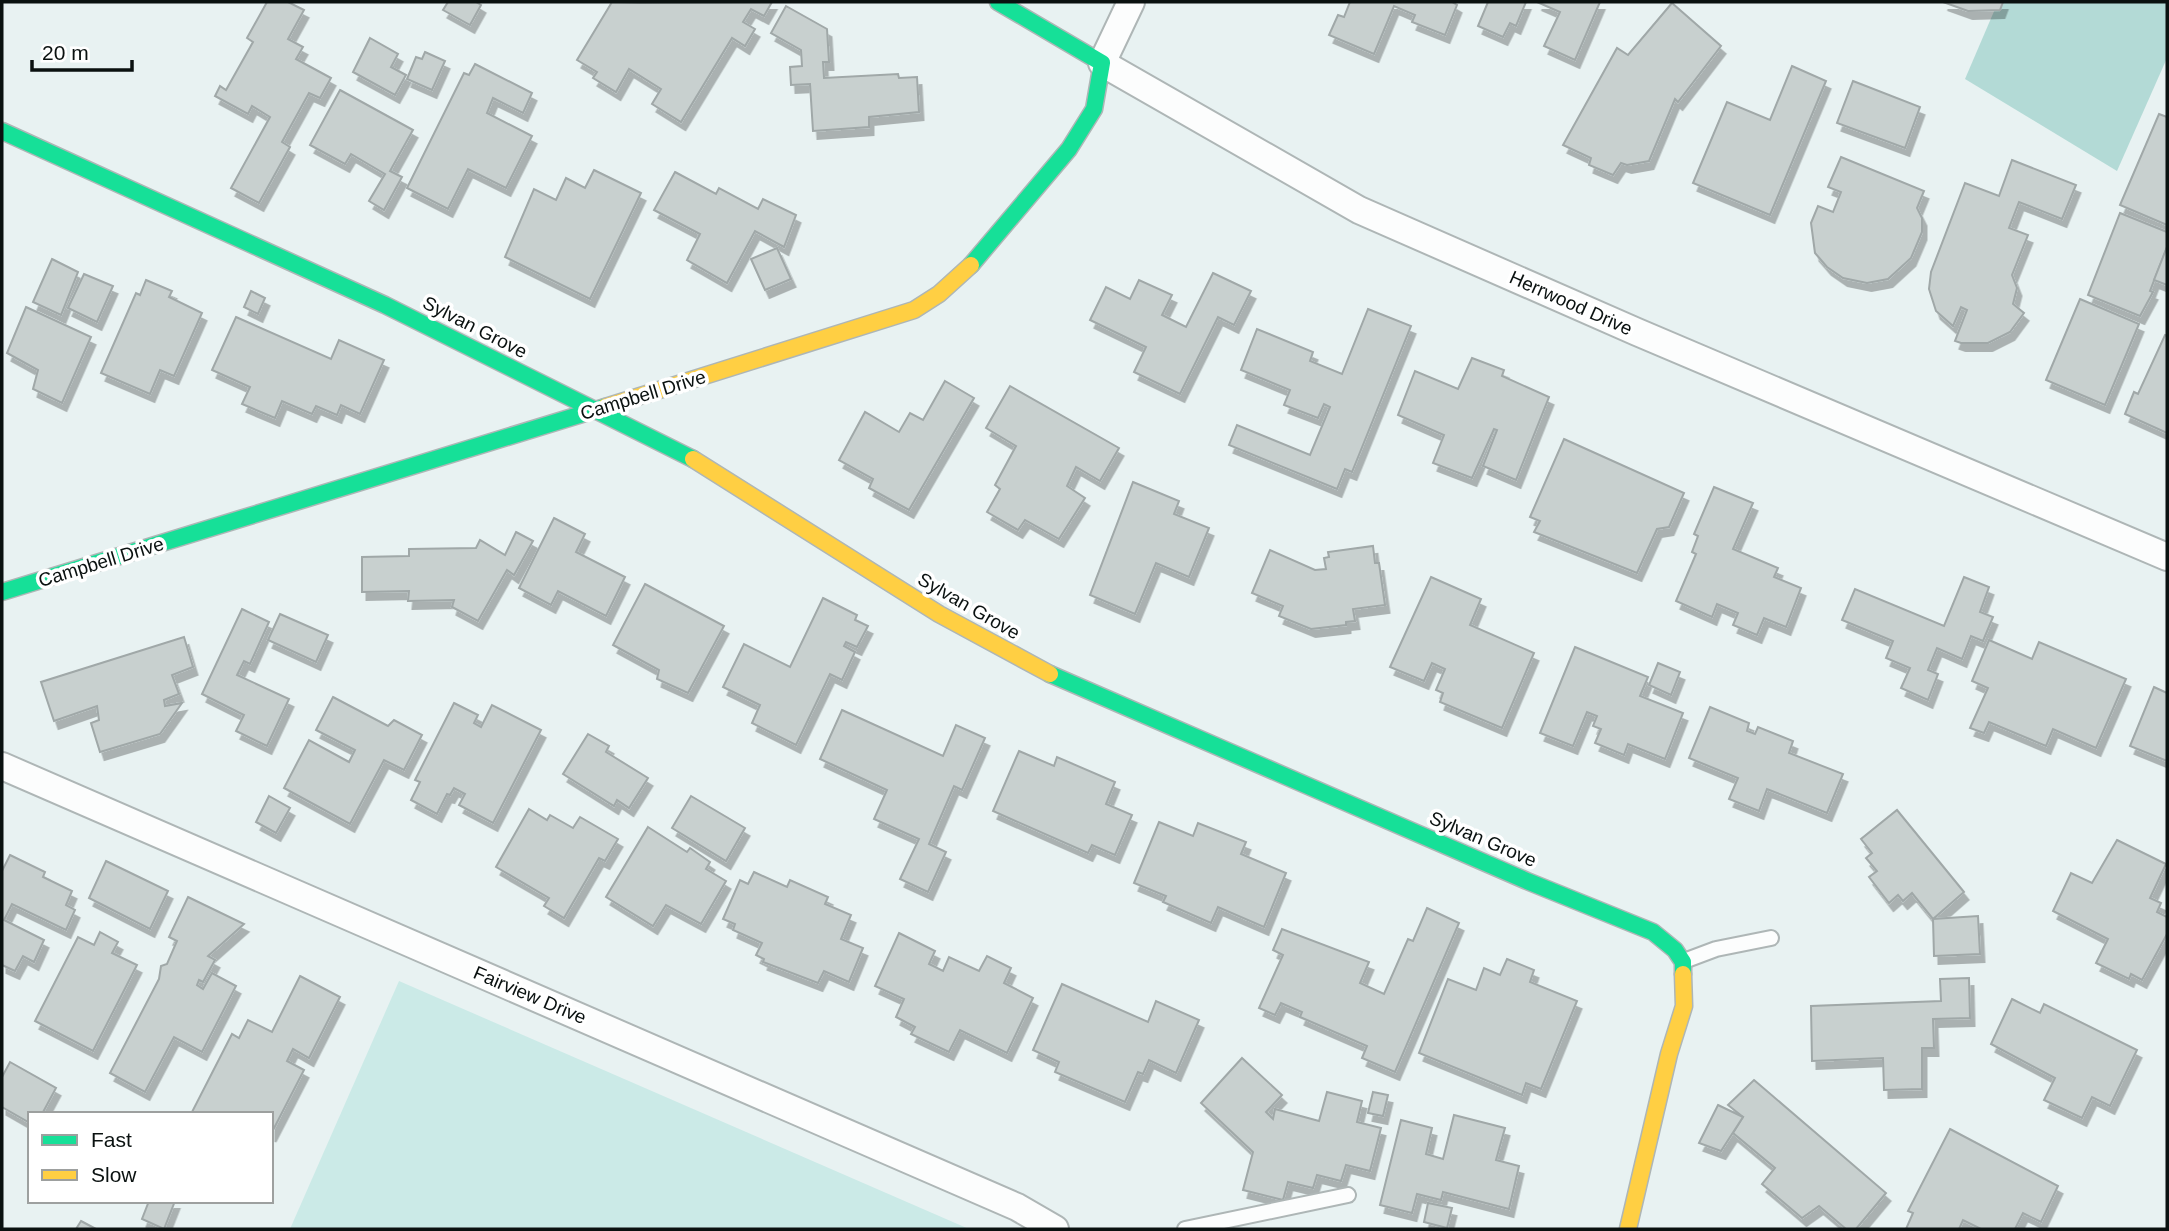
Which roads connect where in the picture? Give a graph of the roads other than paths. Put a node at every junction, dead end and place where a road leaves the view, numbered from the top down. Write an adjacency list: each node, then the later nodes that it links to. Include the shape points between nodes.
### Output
1 (998, 2): 3 (street, Herrwood Drive)
2 (1132, 2): 3 (street, Campbell Drive)
3 (1102, 62): 5 (street, Campbell Drive, via 1094,109 1069,149 970,266 939,294 883,323); 6 (street, Herrwood Drive, via 1359,210)
4 (2, 131): 5 (street, Sylvan Grove, via 384,304)
5 (599, 409): 7 (street, Campbell Drive); 10 (street, Sylvan Grove, via 674,447 995,647 1653,932)
6 (2167, 557)
7 (2, 592)
8 (2, 766): 12 (street, Fairview Drive, via 1004,1201)
9 (1770, 938): 10 (lane)
10 (1682, 962): 14 (street, via 1684,1006)
11 (1348, 1195): 13 (lane)
12 (1055, 1229)
13 (1185, 1229)
14 (1628, 1229)

